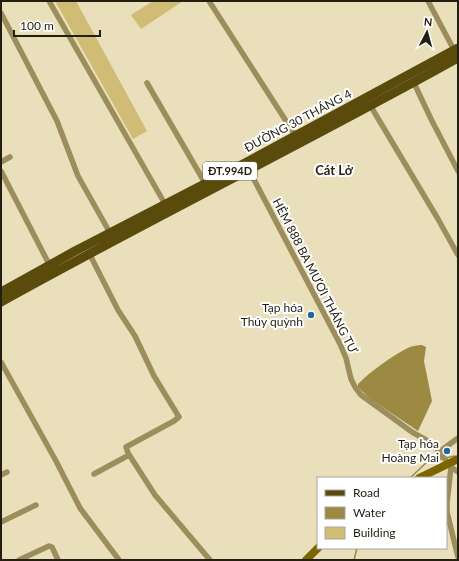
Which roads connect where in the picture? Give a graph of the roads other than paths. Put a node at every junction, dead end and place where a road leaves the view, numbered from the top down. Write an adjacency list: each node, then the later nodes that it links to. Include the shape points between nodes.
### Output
1 (49, 1): 16 (street)
2 (209, 1): 9 (street)
3 (428, 1): 5 (street)
4 (2, 16): 17 (street, via 57,122 78,176)
5 (457, 52): 7 (main road, ĐƯỜNG 30 THÁNG 4 / ĐT.994D); 9 (main road, ĐƯỜNG 30 THÁNG 4 / ĐT.994D)
6 (147, 83): 15 (street)
7 (414, 83): 8 (main road, ĐƯỜNG 30 THÁNG 4 / ĐT.994D); 13 (street)
8 (370, 105): 9 (main road, ĐƯỜNG 30 THÁNG 4 / ĐT.994D); 19 (street)
9 (298, 139): 12 (main road, ĐƯỜNG 30 THÁNG 4 / ĐT.994D)
10 (10, 157): 11 (street)
11 (1, 162)
12 (247, 166): 15 (main road, ĐƯỜNG 30 THÁNG 4 / ĐT.994D); 17 (main road, ĐƯỜNG 30 THÁNG 4 / ĐT.994D); 25 (street, HẺM 888 BA MƯƠI THÁNG TƯ, via 340,344 355,387 361,395 433,444)
13 (458, 170)
14 (1, 171): 20 (street)
15 (205, 183): 16 (main road, ĐƯỜNG 30 THÁNG 4 / ĐT.994D)
16 (165, 204): 17 (main road, ĐƯỜNG 30 THÁNG 4 / ĐT.994D)
17 (112, 236): 18 (main road, ĐƯỜNG 30 THÁNG 4 / ĐT.994D); 20 (main road, ĐƯỜNG 30 THÁNG 4 / ĐT.994D, via 75,251)
18 (89, 254): 22 (main road, ĐƯỜNG 30 THÁNG 4 / ĐT.994D); 26 (street, via 115,305 135,336 154,376 179,417 126,447)
19 (458, 255)
20 (50, 266): 21 (main road, ĐƯỜNG 30 THÁNG 4 / ĐT.994D)
21 (1, 292)
22 (1, 302)
23 (1, 362): 40 (street, via 80,508)
24 (458, 438): 25 (street)
25 (439, 452): 28 (street, HẺM 888 BA MƯƠI THÁNG TƯ)
26 (129, 455): 31 (street); 41 (street, via 155,495)
27 (458, 459): 28 (street)
28 (450, 466): 30 (street, HẺM 888 BA MƯƠI THÁNG TƯ); 33 (street); 37 (street, via 447,503)
29 (7, 472): 32 (street)
30 (458, 472)
31 (94, 474)
32 (1, 475)
33 (422, 477)
34 (36, 505): 35 (street)
35 (1, 522)
36 (317, 549): 42 (street)
37 (458, 557)
38 (19, 560): 39 (street, via 47,547 52,547)
39 (58, 560)
40 (119, 560)
41 (210, 560)
42 (306, 560)

